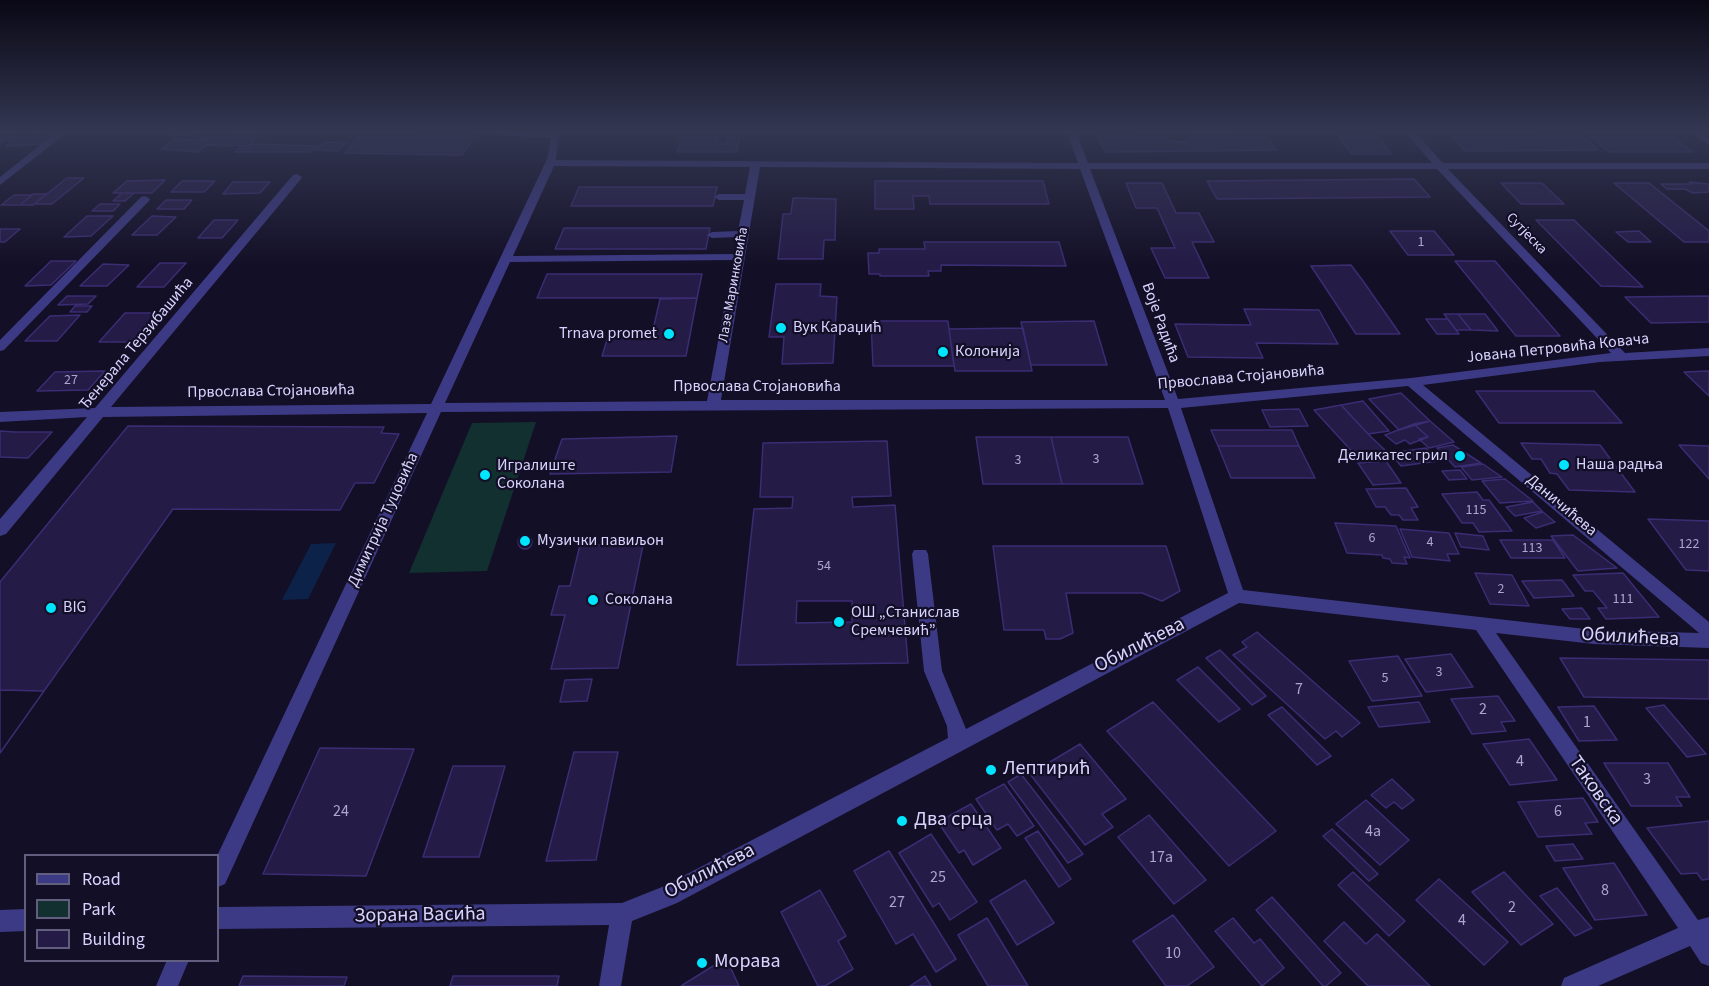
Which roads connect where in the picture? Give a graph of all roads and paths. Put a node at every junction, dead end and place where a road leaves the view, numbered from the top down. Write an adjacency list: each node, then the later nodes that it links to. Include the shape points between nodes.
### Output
1 (297, 177): 20 (street, Ђенерала Терзибашића)
2 (544, 177): 12 (street, Димитрија Туцовића)
3 (753, 177): 7 (street, Лазе Маринковића)
4 (1089, 177): 17 (street, Воје Радића)
5 (1450, 177): 15 (street, Сутјеска)
6 (718, 197): 7 (street)
7 (750, 197): 10 (street, Лазе Маринковића)
8 (145, 199): 13 (street)
9 (712, 234): 10 (street)
10 (743, 234): 11 (street, Лазе Маринковића)
11 (739, 257): 12 (street); 18 (street, Лазе Маринковића)
12 (506, 259): 19 (street, Димитрија Туцовића)
13 (0, 347)
14 (1709, 352): 15 (street, Јована Петровића Ковача)
15 (1622, 357): 16 (street, Јована Петровића Ковача)
16 (1411, 382): 17 (street, Првослава Стојановића); 26 (street, Даничићева)
17 (1173, 404): 18 (street, Првослава Стојановића); 24 (street, Воје Радића)
18 (713, 405): 19 (street, Првослава Стојановића)
19 (436, 408): 20 (street, Првослава Стојановића); 29 (street, Димитрија Туцовића)
20 (102, 412): 21 (street, Првослава Стојановића); 22 (street, Ђенерала Терзибашића)
21 (0, 417)
22 (0, 530)
23 (921, 554): 28 (street, via 933,671 956,726)
24 (1237, 596): 25 (street, Обилићева); 28 (street, Обилићева)
25 (1482, 626): 27 (street, Обилићева, via 1594,637); 34 (street, Таковска)
26 (1709, 632)
27 (1709, 641)
28 (958, 743): 30 (street, Обилићева, via 669,895)
29 (219, 875)
30 (622, 914): 31 (street, Зорана Васића); 38 (street)
31 (219, 918)
32 (0, 921): 33 (street)
33 (24, 921)
34 (1701, 930): 35 (street, Таковска); 39 (street)
35 (1709, 955)
36 (177, 962): 37 (street)
37 (167, 986)
38 (610, 986)
39 (1572, 986)

